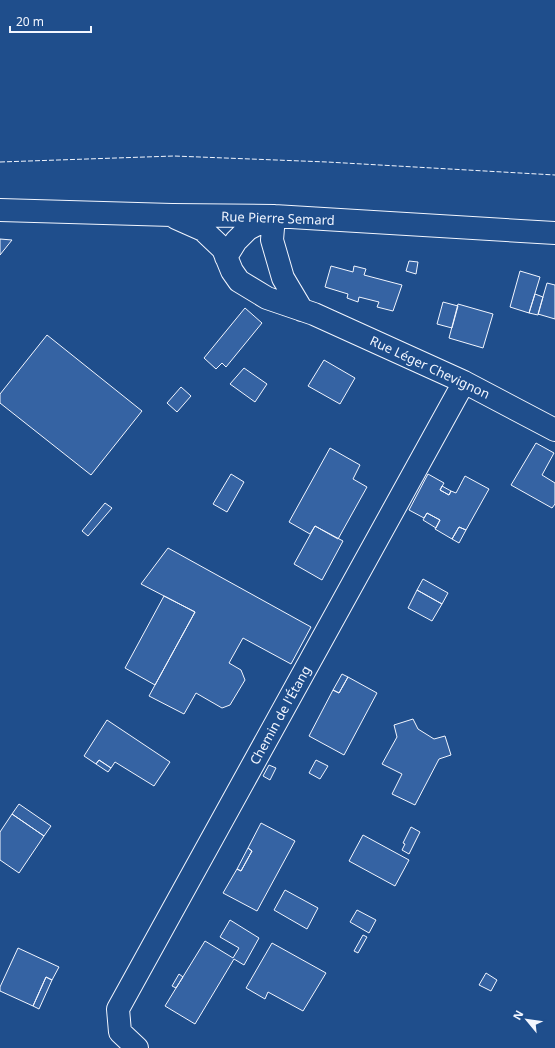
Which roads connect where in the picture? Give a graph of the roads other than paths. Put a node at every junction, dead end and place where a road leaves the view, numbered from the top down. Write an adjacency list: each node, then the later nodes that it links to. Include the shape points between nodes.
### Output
1 (0, 210): 2 (street, Rue Pierre Semard)
2 (172, 215): 3 (street, Rue Pierre Semard); 5 (street, Rue Léger Chevignon, via 203,230 223,249)
3 (274, 216): 4 (street, Rue Pierre Semard); 5 (street, via 248,229 236,241); 6 (street, via 272,240 283,278)
4 (555, 233)
5 (226, 257): 6 (street, Rue Léger Chevignon, via 239,281 267,298)
6 (302, 310): 7 (street, Rue Léger Chevignon)
7 (464, 382): 8 (street, Rue Léger Chevignon); 9 (street, Chemin de l'Étang, via 118,1009 120,1032)
8 (555, 430)
9 (137, 1048)

